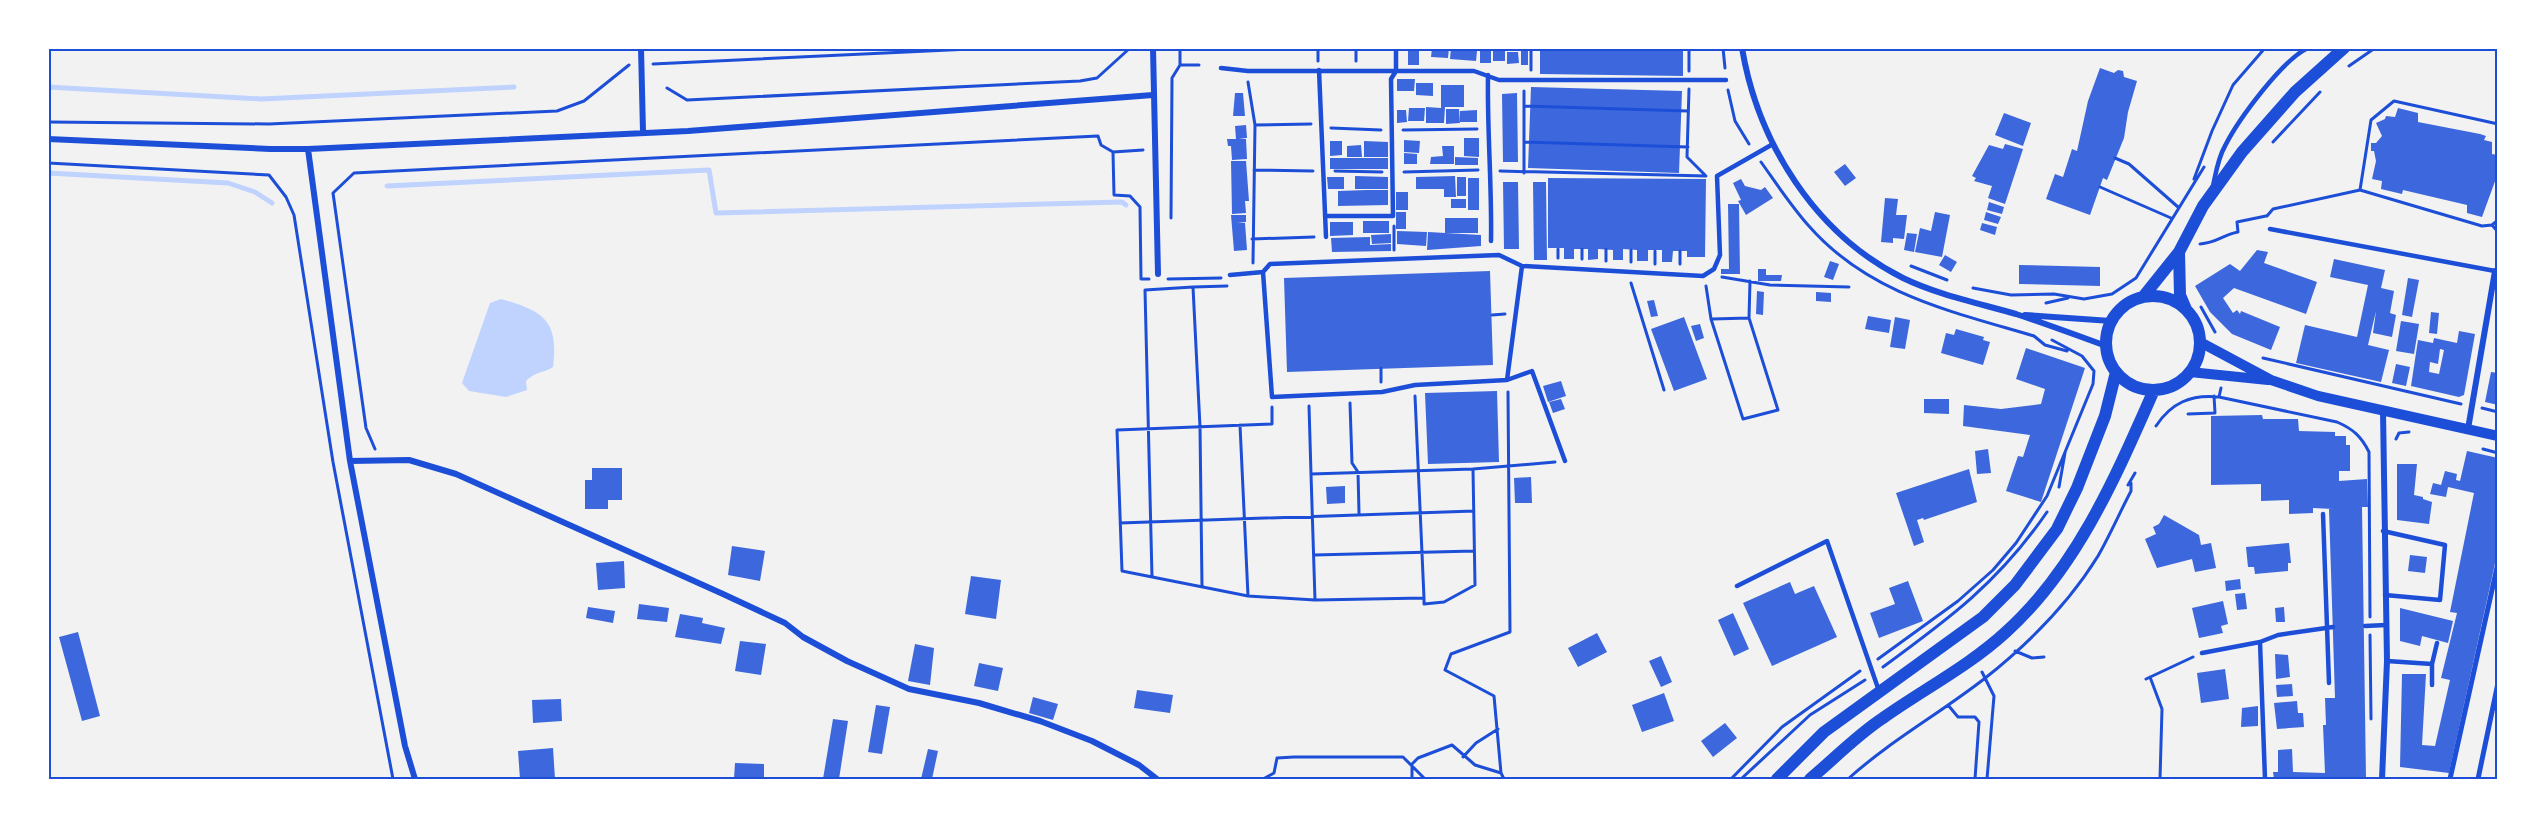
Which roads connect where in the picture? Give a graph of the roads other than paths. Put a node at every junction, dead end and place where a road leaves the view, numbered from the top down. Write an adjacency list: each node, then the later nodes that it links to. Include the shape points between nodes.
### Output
1 (641, 48): 13 (street)
2 (1153, 48): 12 (street)
3 (1396, 48): 9 (lane)
4 (1742, 48): 15 (street, via 1758,113)
5 (2308, 48): 17 (lane, via 2270,82 2232,132 2219,158)
6 (2344, 48): 17 (main road, via 2265,124)
7 (1221, 68): 8 (lane)
8 (1319, 70): 9 (lane); 18 (lane)
9 (1396, 71): 10 (lane, via 1474,71); 18 (lane, via 1391,79 1394,216)
10 (1488, 75): 11 (lane, via 1499,80); 21 (lane)
11 (1726, 80)
12 (1153, 95): 13 (street); 26 (street)
13 (643, 132): 16 (street)
14 (48, 139): 16 (street)
15 (1773, 144): 23 (lane, via 1717,176 1720,255 1714,269 1703,276); 30 (street, via 1811,203 1863,252 1903,277)
16 (308, 148): 42 (street)
17 (2211, 194): 22 (main road)
18 (1325, 216): 20 (lane)
19 (2270, 229): 24 (lane)
20 (1326, 237)
21 (1491, 241)
22 (2179, 252): 28 (main road); 29 (main road, via 2180,295)
23 (1522, 266): 25 (lane, via 1499,255 1270,264); 36 (lane)
24 (2497, 270): 40 (street)
25 (1263, 272): 27 (lane); 36 (lane, via 1272,397)
26 (1158, 274)
27 (1232, 274)
28 (2143, 297): 29 (main road, via 2173,300); 31 (main road, via 2124,306)
29 (2186, 309): 32 (main road, via 2197,325)
30 (2016, 314): 31 (street); 33 (street)
31 (2111, 321): 33 (main road)
32 (2200, 342): 35 (main road); 37 (street)
33 (2106, 346): 34 (main road)
34 (2116, 372): 38 (main road, via 2133,386); 60 (main road, via 2113,392 2077,488 2057,529 2034,561 1983,617)
35 (2190, 372): 37 (street); 38 (main road, via 2168,388)
36 (1507, 380): 43 (lane, via 1532,371)
37 (2271, 380): 39 (street)
38 (2154, 390): 64 (main road, via 2092,524 2036,602 1982,651 1880,719)
39 (2383, 411): 40 (street); 45 (street)
40 (2468, 429): 41 (street)
41 (2498, 436)
42 (350, 461): 61 (street, via 405,746); 62 (street, via 409,460 456,474 785,623 847,661 909,689 979,703 1040,721 1092,741 1139,765)
43 (1565, 461)
44 (2323, 514): 51 (lane)
45 (2383, 531): 48 (street); 48 (lane, via 2445,545 2440,600)
46 (2498, 563): 67 (street)
47 (1737, 586): 60 (lane, via 1827,541)
48 (2385, 595): 49 (street)
49 (2386, 625): 50 (lane); 55 (street)
50 (2368, 626)
51 (2331, 627): 52 (lane, via 2278,635); 57 (lane)
52 (2260, 642): 54 (lane); 65 (lane)
53 (2436, 643): 56 (lane)
54 (2202, 653)
55 (2387, 661): 56 (lane); 66 (street)
56 (2432, 663): 59 (lane)
57 (2329, 683)
58 (2498, 683): 68 (street)
59 (2432, 685)
60 (1879, 691): 63 (main road, via 1824,732)
61 (415, 779)
62 (1157, 779)
63 (1777, 779)
64 (1810, 779)
65 (2265, 779)
66 (2382, 779)
67 (2451, 779)
68 (2478, 779)

